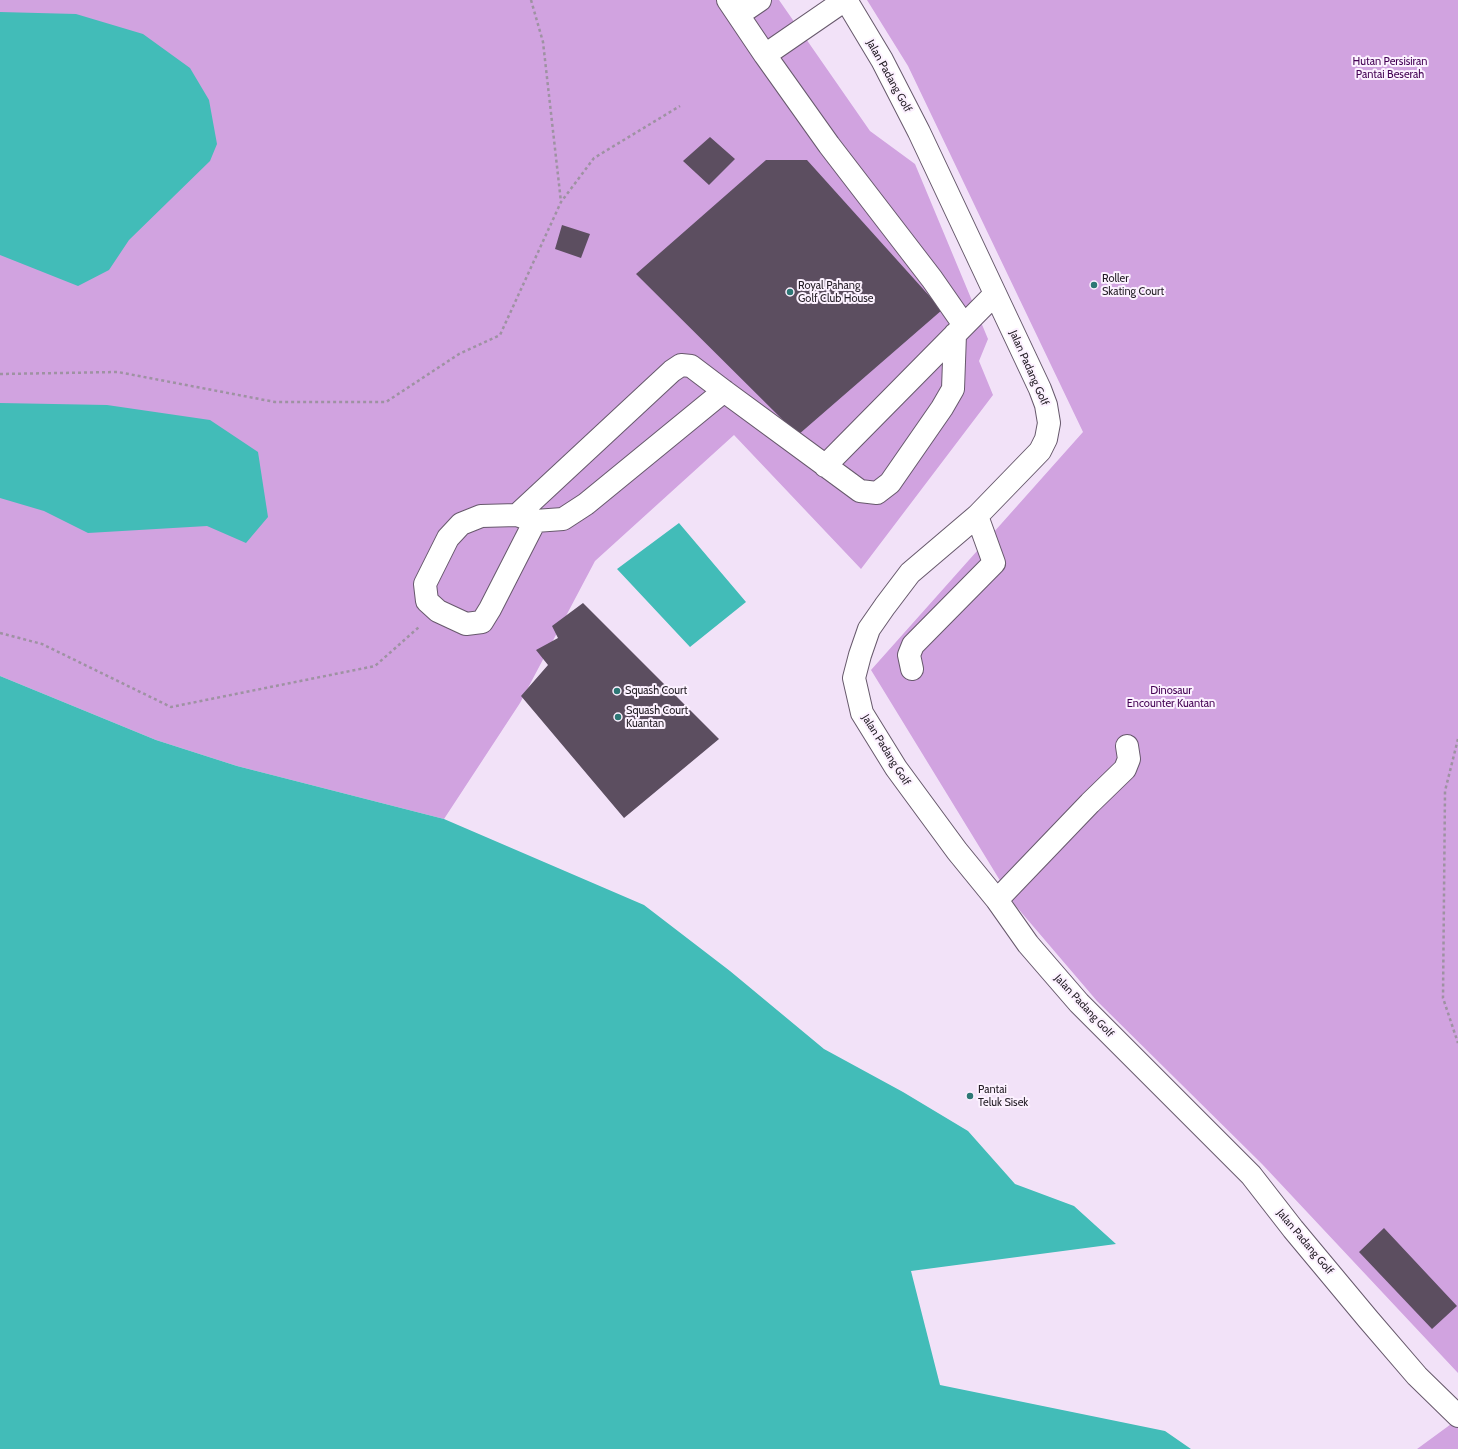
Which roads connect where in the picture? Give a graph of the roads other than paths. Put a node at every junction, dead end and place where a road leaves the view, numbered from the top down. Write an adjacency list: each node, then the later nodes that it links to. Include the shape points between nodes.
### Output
1 (760, 0): 3 (street)
2 (846, 0): 4 (street); 5 (street, Jalan Padang Golf, via 882,60 919,132)
3 (733, 7): 4 (street)
4 (765, 55): 6 (street, via 829,145 932,280)
5 (995, 294): 6 (street); 9 (street, Jalan Padang Golf, via 1040,389 1049,423 1046,439 1040,451)
6 (960, 330): 8 (street); 8 (street, via 953,389 890,483 877,493 860,491)
7 (724, 391): 8 (street); 10 (street, via 586,504 563,519); 10 (street, via 691,366 681,365 672,371)
8 (825, 466)
9 (977, 516): 11 (street, via 994,563 913,644 908,655); 13 (street, Jalan Padang Golf, via 910,573 869,629 854,678 862,713 896,768 956,851)
10 (526, 518): 10 (street, via 481,516 461,524 448,538 425,584 427,601 438,611 466,624 482,622 490,609)
11 (912, 669)
12 (1127, 746): 13 (street, via 1129,759 1125,769)
13 (997, 900): 14 (street, Jalan Padang Golf, via 1028,944 1079,1003 1251,1175 1368,1319 1417,1376)
14 (1458, 1416)

